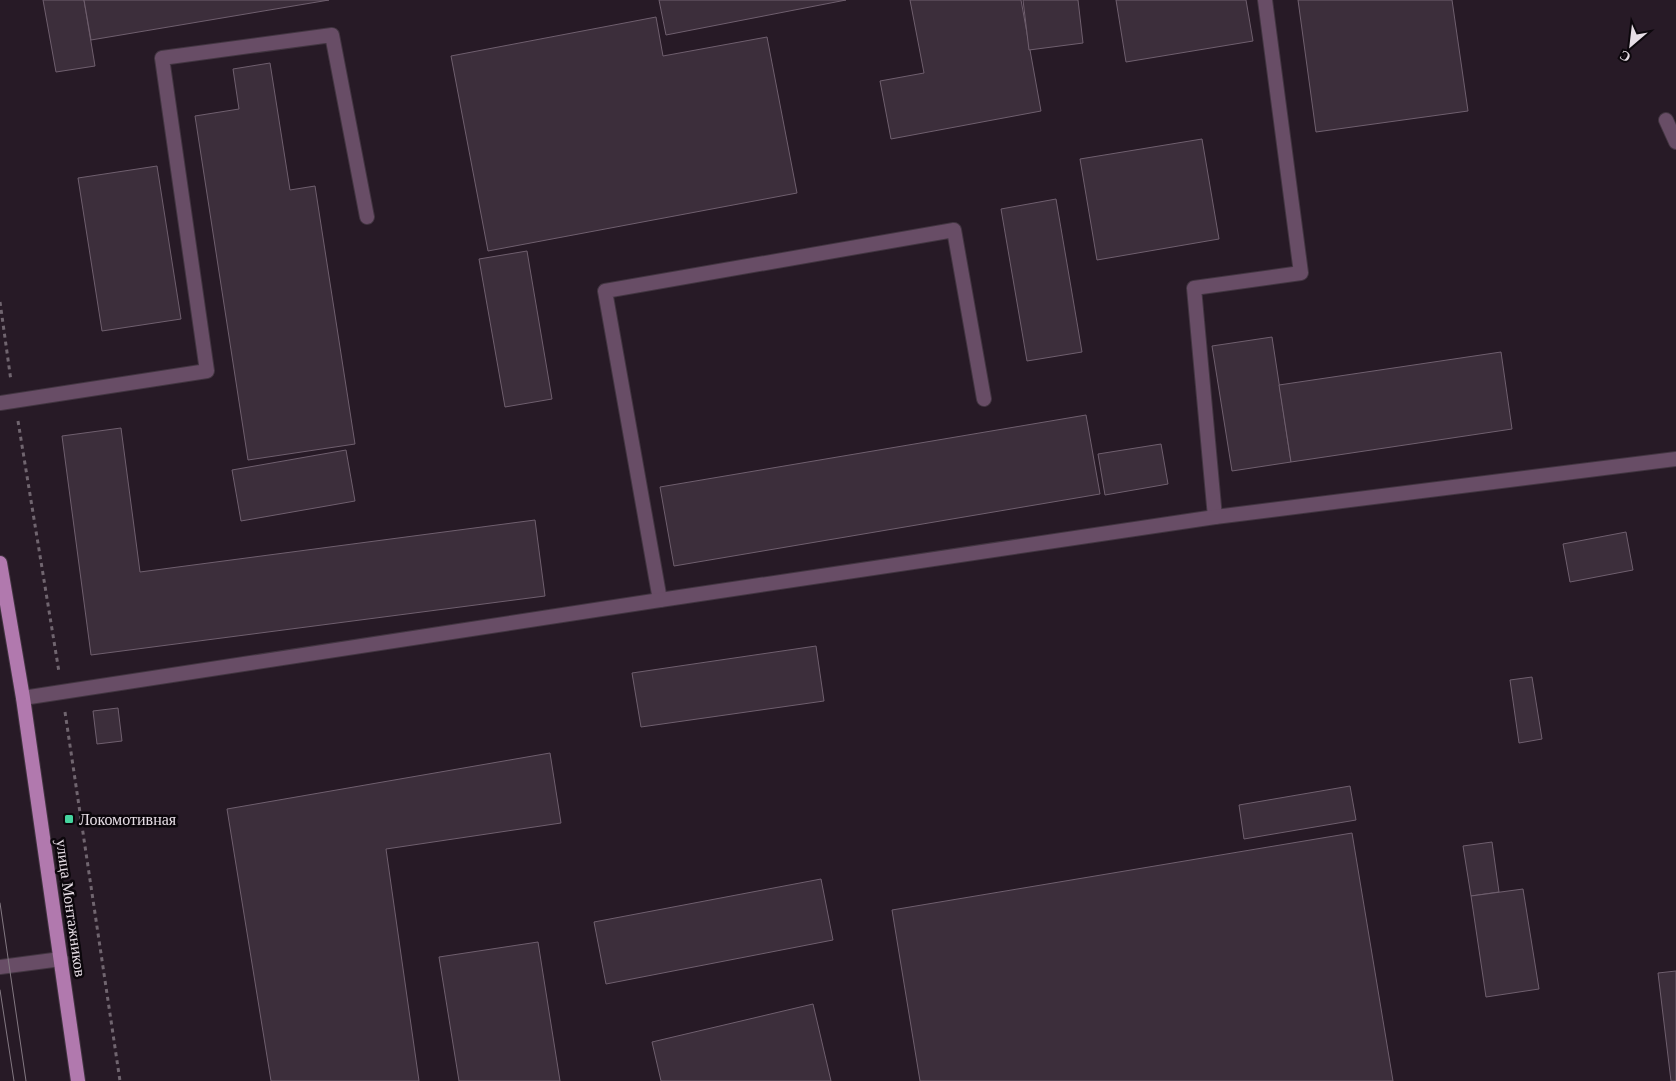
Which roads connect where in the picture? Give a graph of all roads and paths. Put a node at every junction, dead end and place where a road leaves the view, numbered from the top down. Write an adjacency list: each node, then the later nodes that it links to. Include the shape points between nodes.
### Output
1 (1265, 0): 8 (lane, via 1301,273 1194,288)
2 (1666, 120): 3 (lane)
3 (1676, 142)
4 (367, 217): 6 (lane, via 332,35 162,58 207,371)
5 (984, 399): 10 (lane, via 954,230 605,291)
6 (0, 403)
7 (1676, 459): 8 (lane)
8 (1215, 516): 10 (lane)
9 (0, 563): 11 (main road, улица Монтажников)
10 (660, 600): 11 (lane)
11 (24, 698): 12 (main road, улица Монтажников)
12 (61, 959): 13 (lane); 14 (main road, улица Монтажников)
13 (0, 967)
14 (78, 1081)

